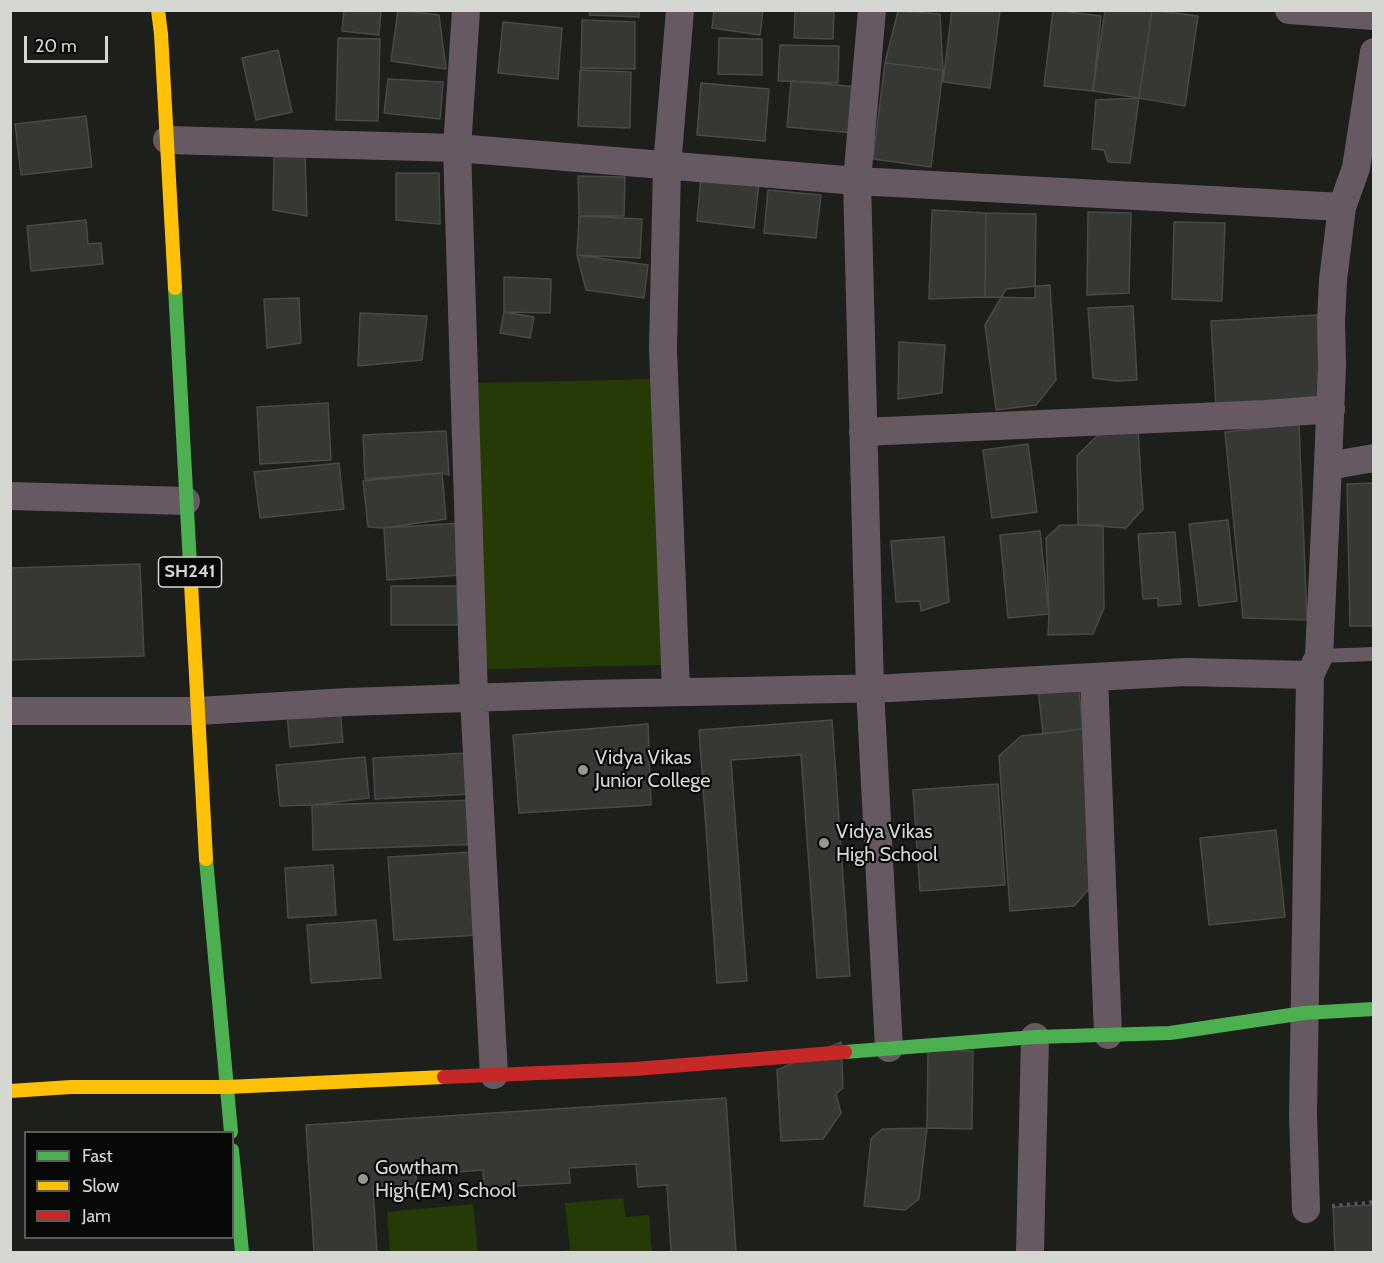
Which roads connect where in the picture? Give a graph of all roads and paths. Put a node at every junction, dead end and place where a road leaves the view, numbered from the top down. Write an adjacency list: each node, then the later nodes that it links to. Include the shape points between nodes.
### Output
1 (158, 10): 8 (street, SH241)
2 (466, 10): 9 (street)
3 (680, 10): 10 (street)
4 (872, 10): 12 (street)
5 (1289, 10): 6 (street)
6 (1374, 16)
7 (1374, 51): 11 (street)
8 (167, 140): 9 (street); 19 (street, SH241)
9 (457, 148): 10 (street); 25 (street)
10 (667, 166): 12 (street); 24 (street, via 663,349)
11 (1365, 167): 13 (street)
12 (857, 182): 13 (street); 15 (street)
13 (1342, 207): 14 (street, via 1333,280)
14 (1331, 409): 15 (street); 17 (street)
15 (863, 432): 23 (street)
16 (1374, 459): 17 (street)
17 (1328, 466): 21 (street)
18 (10, 496): 19 (street)
19 (186, 501): 27 (street, SH241)
20 (1374, 654): 21 (lane)
21 (1315, 665): 22 (street); 29 (street)
22 (1094, 677): 23 (street); 30 (street)
23 (870, 689): 24 (street); 32 (street)
24 (676, 692): 25 (street)
25 (474, 698): 27 (street); 33 (street)
26 (10, 711): 27 (street)
27 (198, 711): 34 (street, SH241, via 206,859)
28 (1374, 1009): 29 (street)
29 (1304, 1013): 30 (street, via 1170,1033); 39 (street)
30 (1108, 1035): 31 (street)
31 (1035, 1037): 32 (street); 41 (street)
32 (889, 1048): 33 (street, via 634,1069)
33 (494, 1075): 34 (street)
34 (227, 1087): 35 (street); 36 (street, SH241)
35 (10, 1091)
36 (231, 1131)
37 (234, 1170): 40 (street)
38 (1374, 1202): 39 (path)
39 (1306, 1209)
40 (242, 1252)
41 (1030, 1252)

